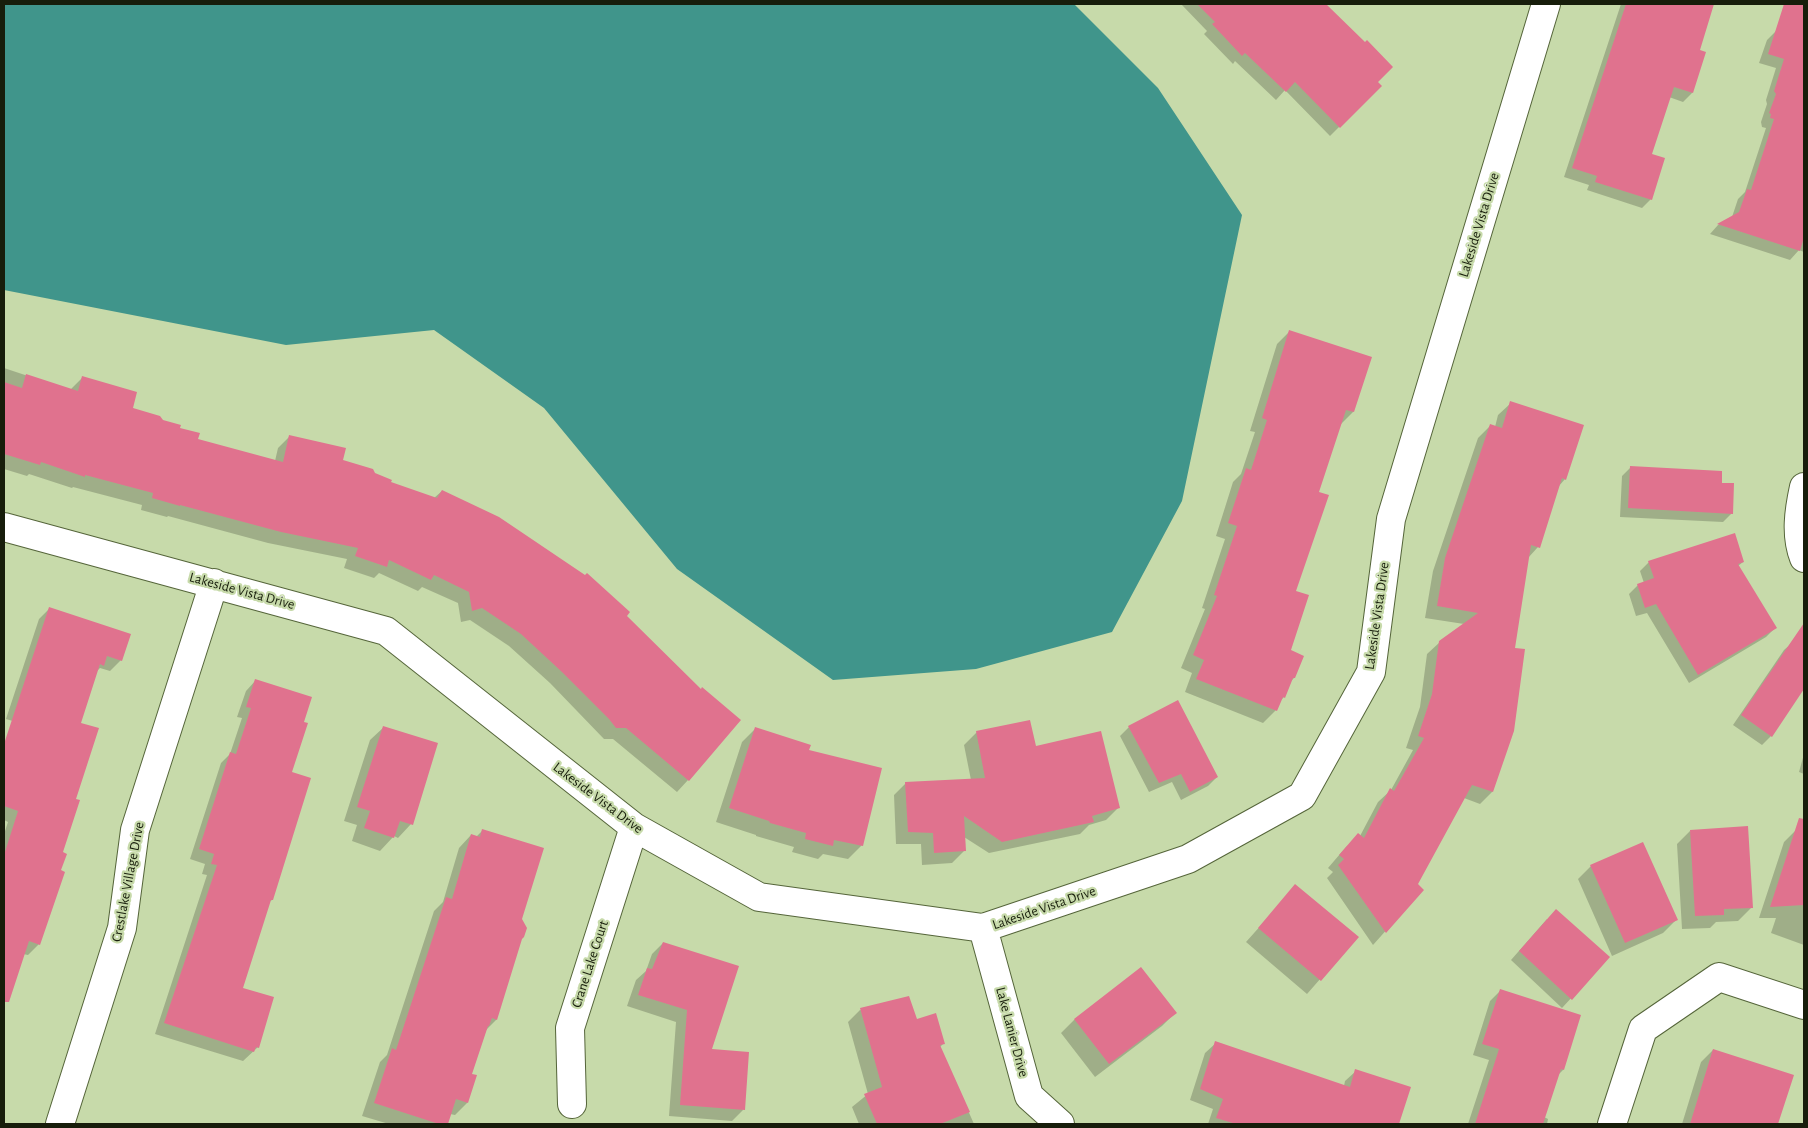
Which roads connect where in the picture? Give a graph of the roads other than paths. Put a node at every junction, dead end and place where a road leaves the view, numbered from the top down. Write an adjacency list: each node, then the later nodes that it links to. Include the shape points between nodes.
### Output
1 (1546, 4): 7 (street, Lakeside Vista Drive, via 1391,519 1371,672 1302,796 1188,859)
2 (1804, 487): 4 (street, via 1799,510 1799,546)
3 (4, 527): 5 (street, Lakeside Vista Drive)
4 (1804, 558)
5 (214, 583): 6 (street, Lakeside Vista Drive, via 386,631); 10 (street, Crestlake Village Drive, via 135,830 122,928)
6 (634, 828): 7 (street, Lakeside Vista Drive, via 759,897); 9 (street, Crane Lake Court, via 570,1028)
7 (983, 928): 11 (street, Lake Lanier Drive, via 1029,1096)
8 (1804, 1005): 12 (street, via 1719,977 1643,1029)
9 (572, 1104)
10 (60, 1124)
11 (1060, 1124)
12 (1612, 1124)

